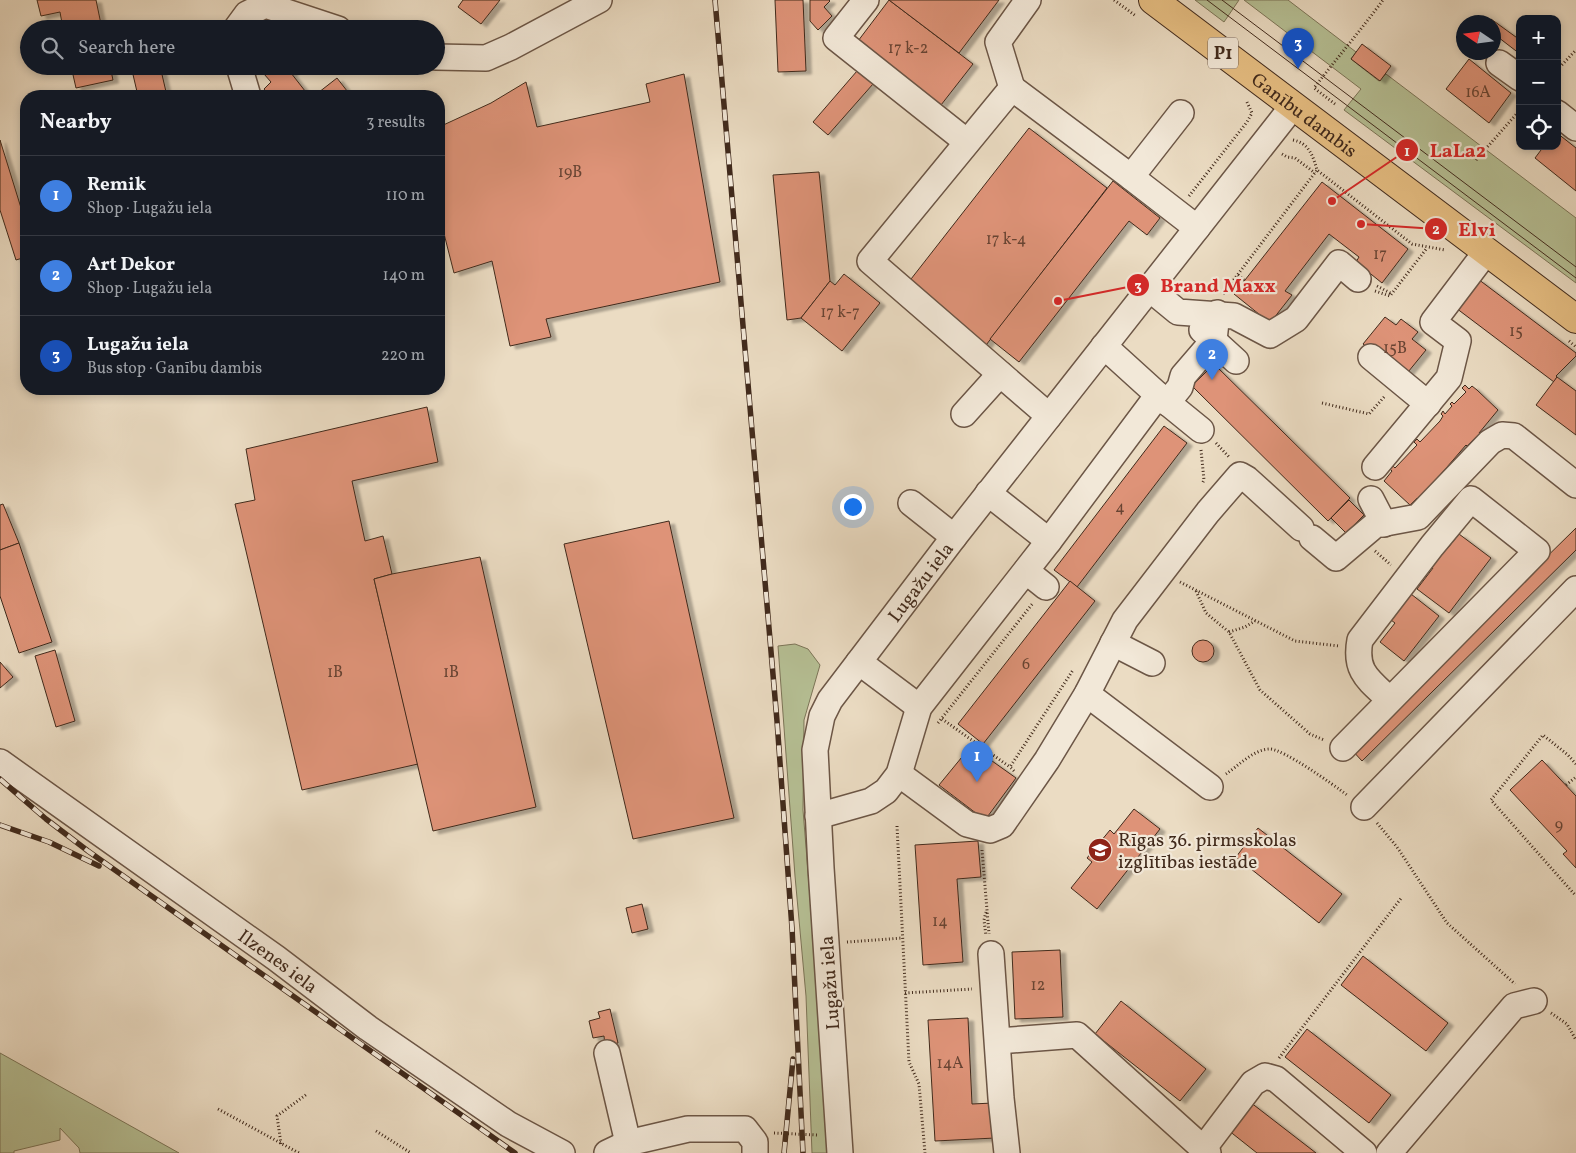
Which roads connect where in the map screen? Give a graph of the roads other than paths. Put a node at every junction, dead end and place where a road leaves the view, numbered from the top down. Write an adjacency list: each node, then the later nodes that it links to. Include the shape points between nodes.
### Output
1 (866, 0): 17 (street, via 836,38)
2 (1028, 0): 11 (street, via 998,42)
3 (1154, 0): 13 (main road, Ganību dambis / P1)
4 (590, 2): 7 (street, via 486,58)
5 (239, 14): 6 (street, via 265,4)
6 (312, 20)
7 (445, 57)
8 (1499, 63): 10 (street)
9 (242, 75): 12 (street)
10 (1516, 75)
11 (1012, 88): 17 (street); 18 (street)
12 (246, 90)
13 (1293, 106): 19 (street, Lugažu iela); 20 (main road, Ganību dambis / P1)
14 (1182, 113): 18 (street)
15 (1561, 117): 16 (street)
16 (1576, 128)
17 (968, 142): 30 (street, via 870,262)
18 (1131, 176): 19 (street)
19 (1198, 228): 22 (street, Lugažu iela)
20 (1486, 252): 25 (main road, Ganību dambis / P1); 32 (street, via 1433,322 1458,341 1449,378)
21 (1367, 285): 24 (street, via 1339,263 1296,319 1270,335 1234,316)
22 (1150, 289): 23 (street); 27 (street, Lugažu iela)
23 (1178, 312): 24 (street); 26 (street)
24 (1217, 314): 26 (street)
25 (1576, 319)
26 (1214, 340): 29 (street); 31 (street, via 1183,376 1180,387)
27 (1104, 346): 31 (street); 34 (street, Lugažu iela)
28 (1371, 357): 32 (street)
29 (1236, 361)
30 (1000, 374): 33 (street); 34 (street)
31 (1162, 399): 35 (street); 44 (street)
32 (1428, 404): 36 (street)
33 (964, 414)
34 (1049, 416): 38 (street, Lugažu iela)
35 (1210, 437)
36 (1375, 467)
37 (1576, 485): 41 (street, via 1514,436 1502,435 1490,442)
38 (988, 494): 43 (street, Lugažu iela); 44 (street)
39 (1371, 498): 42 (street)
40 (911, 503): 43 (street)
41 (1418, 516): 42 (street); 45 (street)
42 (1384, 524): 49 (street, via 1374,526 1336,558 1240,476 1208,512 1125,620)
43 (954, 537): 50 (street, Lugažu iela)
44 (1049, 541): 46 (street)
45 (1432, 546): 53 (street, via 1360,640 1360,667); 53 (street, via 1471,499 1536,551)
46 (1026, 571): 47 (street); 54 (street)
47 (1046, 587)
48 (1576, 588): 59 (street)
49 (1113, 643): 51 (street); 52 (street)
50 (859, 662): 54 (street); 60 (street, Lugažu iela, via 822,716 815,750)
51 (1152, 663)
52 (1087, 694): 57 (street, via 1002,825 984,830 967,824); 58 (street)
53 (1390, 700): 55 (street)
54 (919, 707): 57 (street)
55 (1342, 748)
56 (0, 762): 69 (street, Ilzenes iela, via 276,958 368,1028 508,1124)
57 (899, 774): 60 (street, via 886,791 871,801)
58 (1210, 787)
59 (1364, 807)
60 (818, 816): 65 (street, Lugažu iela)
61 (990, 944): 63 (street)
62 (1534, 1001): 72 (street, via 1514,1006)
63 (998, 1041): 68 (street, via 1077,1035); 70 (street)
64 (607, 1053): 67 (street)
65 (840, 1144)
66 (755, 1147): 67 (street, via 745,1129 688,1129)
67 (617, 1148)
68 (1205, 1151): 71 (street, via 1253,1083 1265,1076 1276,1079)
69 (562, 1153)
70 (1007, 1153)
71 (1364, 1153)
72 (1389, 1153)

